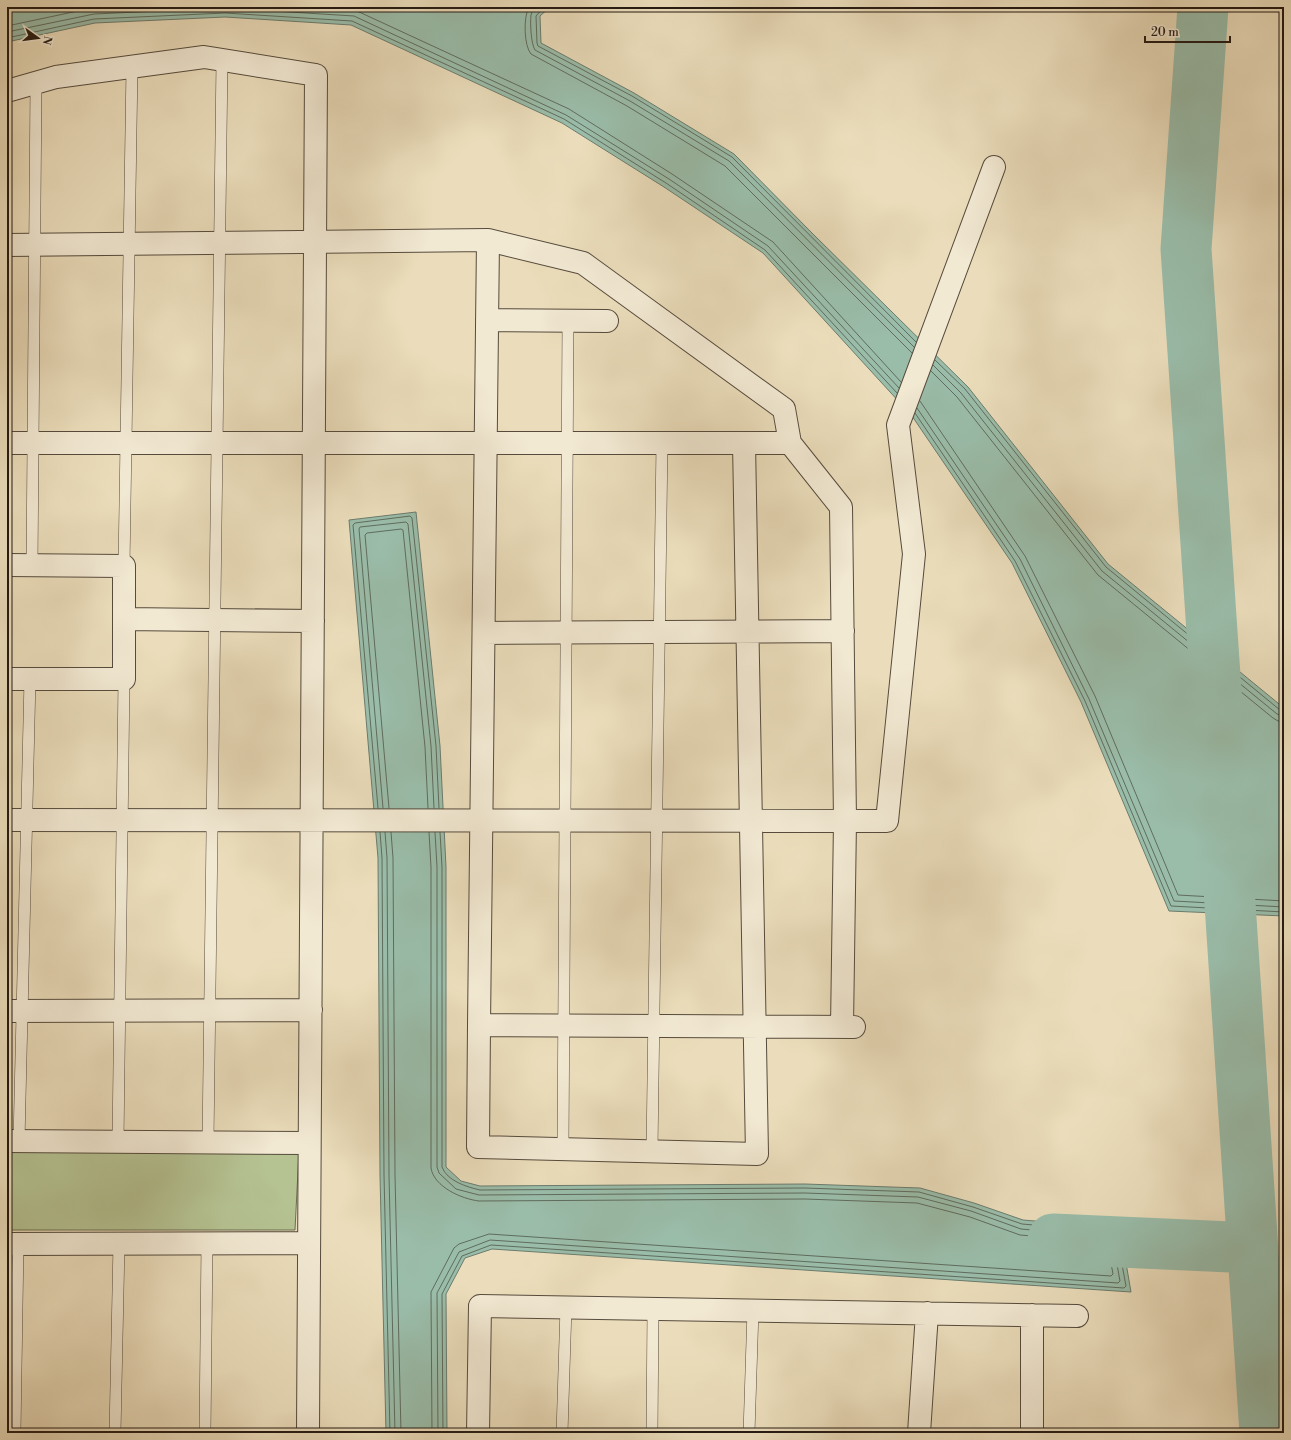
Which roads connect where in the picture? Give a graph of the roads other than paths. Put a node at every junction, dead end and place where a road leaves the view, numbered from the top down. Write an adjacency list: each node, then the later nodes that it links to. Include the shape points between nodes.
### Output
1 (222, 60): 2 (street, via 204,57); 7 (street, via 316,75); 8 (lane)
2 (132, 67): 3 (street); 9 (lane)
3 (36, 82): 4 (street); 11 (lane)
4 (7, 91)
5 (994, 167): 47 (street, via 898,425 914,554 887,821)
6 (488, 240): 7 (street); 12 (street); 24 (street, via 583,262 784,409)
7 (315, 242): 8 (street); 15 (street)
8 (220, 243): 9 (street); 22 (lane)
9 (129, 244): 11 (street); 21 (lane)
10 (7, 245): 11 (street)
11 (35, 245): 20 (lane)
12 (487, 320): 13 (street); 16 (street)
13 (568, 321): 14 (street); 23 (lane)
14 (607, 321)
15 (314, 442): 16 (street); 22 (street); 30 (street)
16 (486, 442): 23 (street); 35 (street)
17 (662, 442): 18 (street); 23 (street); 34 (lane)
18 (744, 442): 24 (street); 31 (street)
19 (7, 443): 20 (street)
20 (33, 443): 21 (street); 26 (lane)
21 (126, 443): 22 (street); 27 (lane)
22 (217, 443): 29 (lane)
23 (568, 443): 33 (lane)
24 (790, 443): 32 (street, via 841,507)
25 (7, 566): 26 (street)
26 (32, 566): 27 (street)
27 (124, 566): 28 (street)
28 (124, 619): 29 (street); 38 (street)
29 (215, 620): 30 (street); 41 (lane)
30 (313, 621): 42 (street)
31 (748, 631): 32 (street); 34 (street); 46 (street)
32 (843, 631): 47 (street)
33 (566, 632): 34 (street); 35 (street); 44 (lane)
34 (659, 632): 45 (lane)
35 (484, 633): 43 (street)
36 (7, 679): 37 (street)
37 (30, 679): 38 (street); 39 (lane)
38 (124, 679): 40 (lane)
39 (17, 820): 40 (street); 50 (lane)
40 (122, 820): 41 (street); 51 (lane)
41 (212, 820): 42 (street); 48 (lane)
42 (312, 820): 43 (street); 49 (street)
43 (481, 820): 44 (street); 52 (street)
44 (566, 820): 45 (street); 53 (lane)
45 (656, 821): 46 (street); 54 (lane)
46 (751, 821): 47 (street); 55 (street)
47 (845, 821): 55 (street, via 848,1027)
48 (210, 1010): 49 (street); 51 (street); 58 (lane)
49 (310, 1010): 59 (street)
50 (14, 1011): 51 (street); 56 (lane)
51 (119, 1011): 57 (lane)
52 (479, 1025): 53 (street); 60 (street, via 478,1147)
53 (564, 1026): 54 (street); 60 (lane)
54 (653, 1026): 55 (street); 61 (lane)
55 (755, 1026): 61 (street, via 758,1154)
56 (13, 1141): 57 (street)
57 (118, 1142): 58 (street)
58 (208, 1142): 59 (street)
59 (309, 1143): 63 (street)
60 (563, 1149): 61 (street)
61 (652, 1152)
62 (207, 1243): 63 (street); 65 (street); 74 (lane)
63 (309, 1243): 75 (street)
64 (13, 1244): 65 (street); 72 (lane)
65 (120, 1244): 73 (lane)
66 (566, 1307): 67 (street); 76 (street, via 480,1306); 77 (lane)
67 (653, 1309): 68 (street); 78 (lane)
68 (753, 1310): 69 (street); 79 (lane)
69 (927, 1313): 70 (street); 80 (street)
70 (1032, 1315): 71 (street); 81 (street)
71 (1077, 1316)
72 (15, 1433)
73 (115, 1433)
74 (205, 1433)
75 (308, 1433)
76 (478, 1433)
77 (562, 1433)
78 (652, 1433)
79 (748, 1433)
80 (919, 1433)
81 (1032, 1433)

